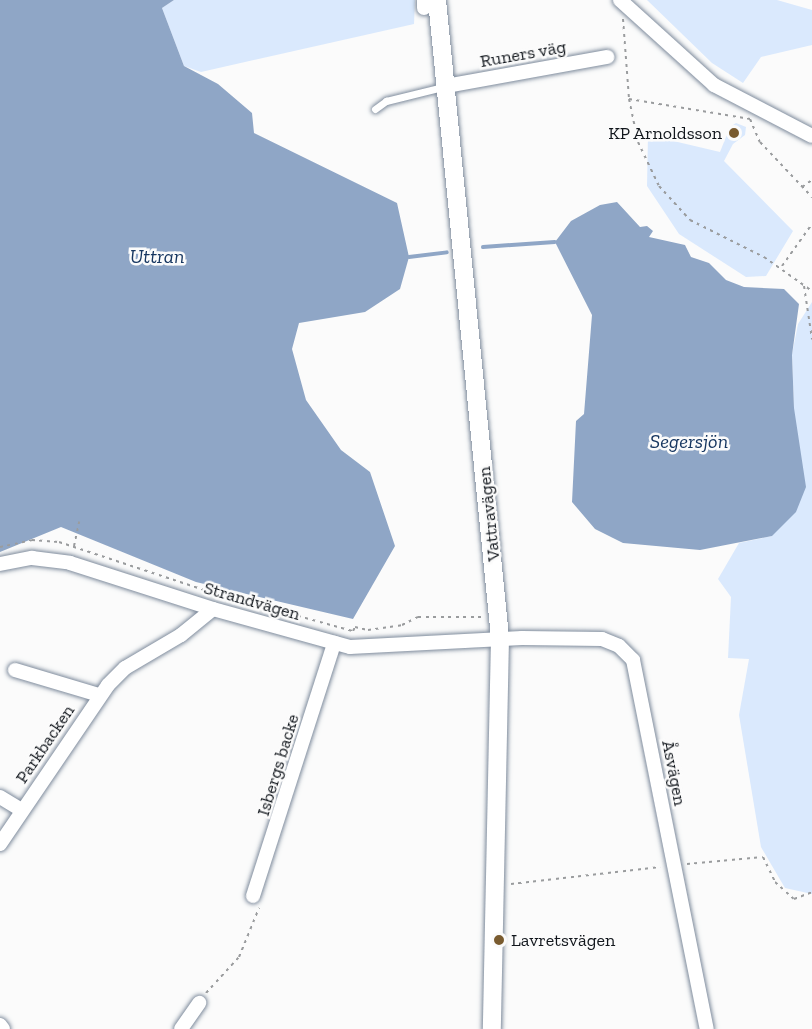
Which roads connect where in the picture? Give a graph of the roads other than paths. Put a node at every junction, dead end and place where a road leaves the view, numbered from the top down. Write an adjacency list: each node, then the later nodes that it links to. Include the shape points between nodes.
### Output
1 (428, 3): 4 (street, Vattravägen)
2 (621, 5): 6 (street, via 714,85)
3 (607, 57): 4 (street, Runers väg)
4 (446, 86): 5 (lane, via 386,101); 9 (street, Vattravägen)
5 (375, 110)
6 (812, 136)
7 (0, 564): 8 (street, Strandvägen, via 32,558 70,562)
8 (213, 609): 10 (street, Strandvägen); 12 (street, Parkbacken, via 125,668)
9 (500, 638): 10 (street, Strandvägen, via 382,647); 21 (street, Vattravägen); 22 (street, Åsvägen, via 602,639 619,646 633,660)
10 (334, 643): 16 (street, Isbergs backe)
11 (15, 670): 12 (street, Parkbacken)
12 (99, 695): 14 (street, Parkbacken)
13 (0, 797): 14 (street)
14 (22, 810): 15 (street, Parkbacken)
15 (0, 844)
16 (253, 896)
17 (199, 1003): 20 (street)
18 (0, 1025): 19 (street)
19 (3, 1029)
20 (181, 1029)
21 (492, 1029)
22 (707, 1029)

